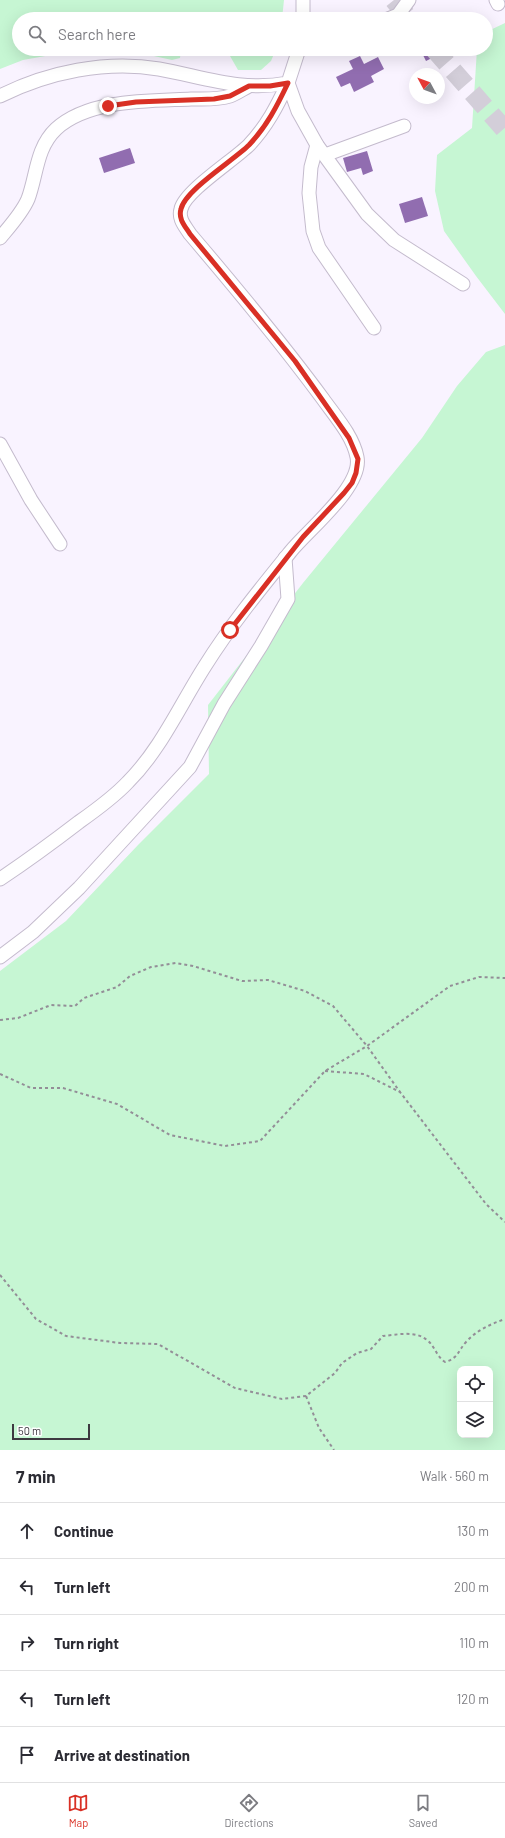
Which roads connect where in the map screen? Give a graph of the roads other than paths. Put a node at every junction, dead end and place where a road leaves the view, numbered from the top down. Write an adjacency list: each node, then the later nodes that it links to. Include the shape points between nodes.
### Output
1 (303, 0): 3 (lane)
2 (408, 0): 4 (lane)
3 (303, 12)
4 (400, 12)
5 (298, 56): 6 (lane)
6 (288, 83): 7 (lane); 10 (lane, via 298,110); 16 (lane, via 264,129 234,159 191,193 184,202 180,215 190,234 295,361 335,417 358,459 352,483)
7 (249, 86): 8 (lane, via 224,84 158,69 119,67 78,69 47,76); 11 (lane, via 230,96 214,99 136,102 108,106 69,120 56,129 47,140 39,156 28,200)
8 (0, 96)
9 (404, 126): 10 (lane)
10 (321, 150): 12 (lane, via 367,214 394,240); 13 (lane, via 311,167 309,193 313,231 319,248)
11 (0, 238)
12 (463, 284)
13 (374, 328)
14 (0, 444): 15 (lane, via 31,500)
15 (60, 544)
16 (286, 558): 17 (lane, via 206,663 157,748 127,784 31,859); 18 (lane, via 288,599 262,646 224,704 190,767 79,888 34,932)
17 (0, 879)
18 (0, 957)

